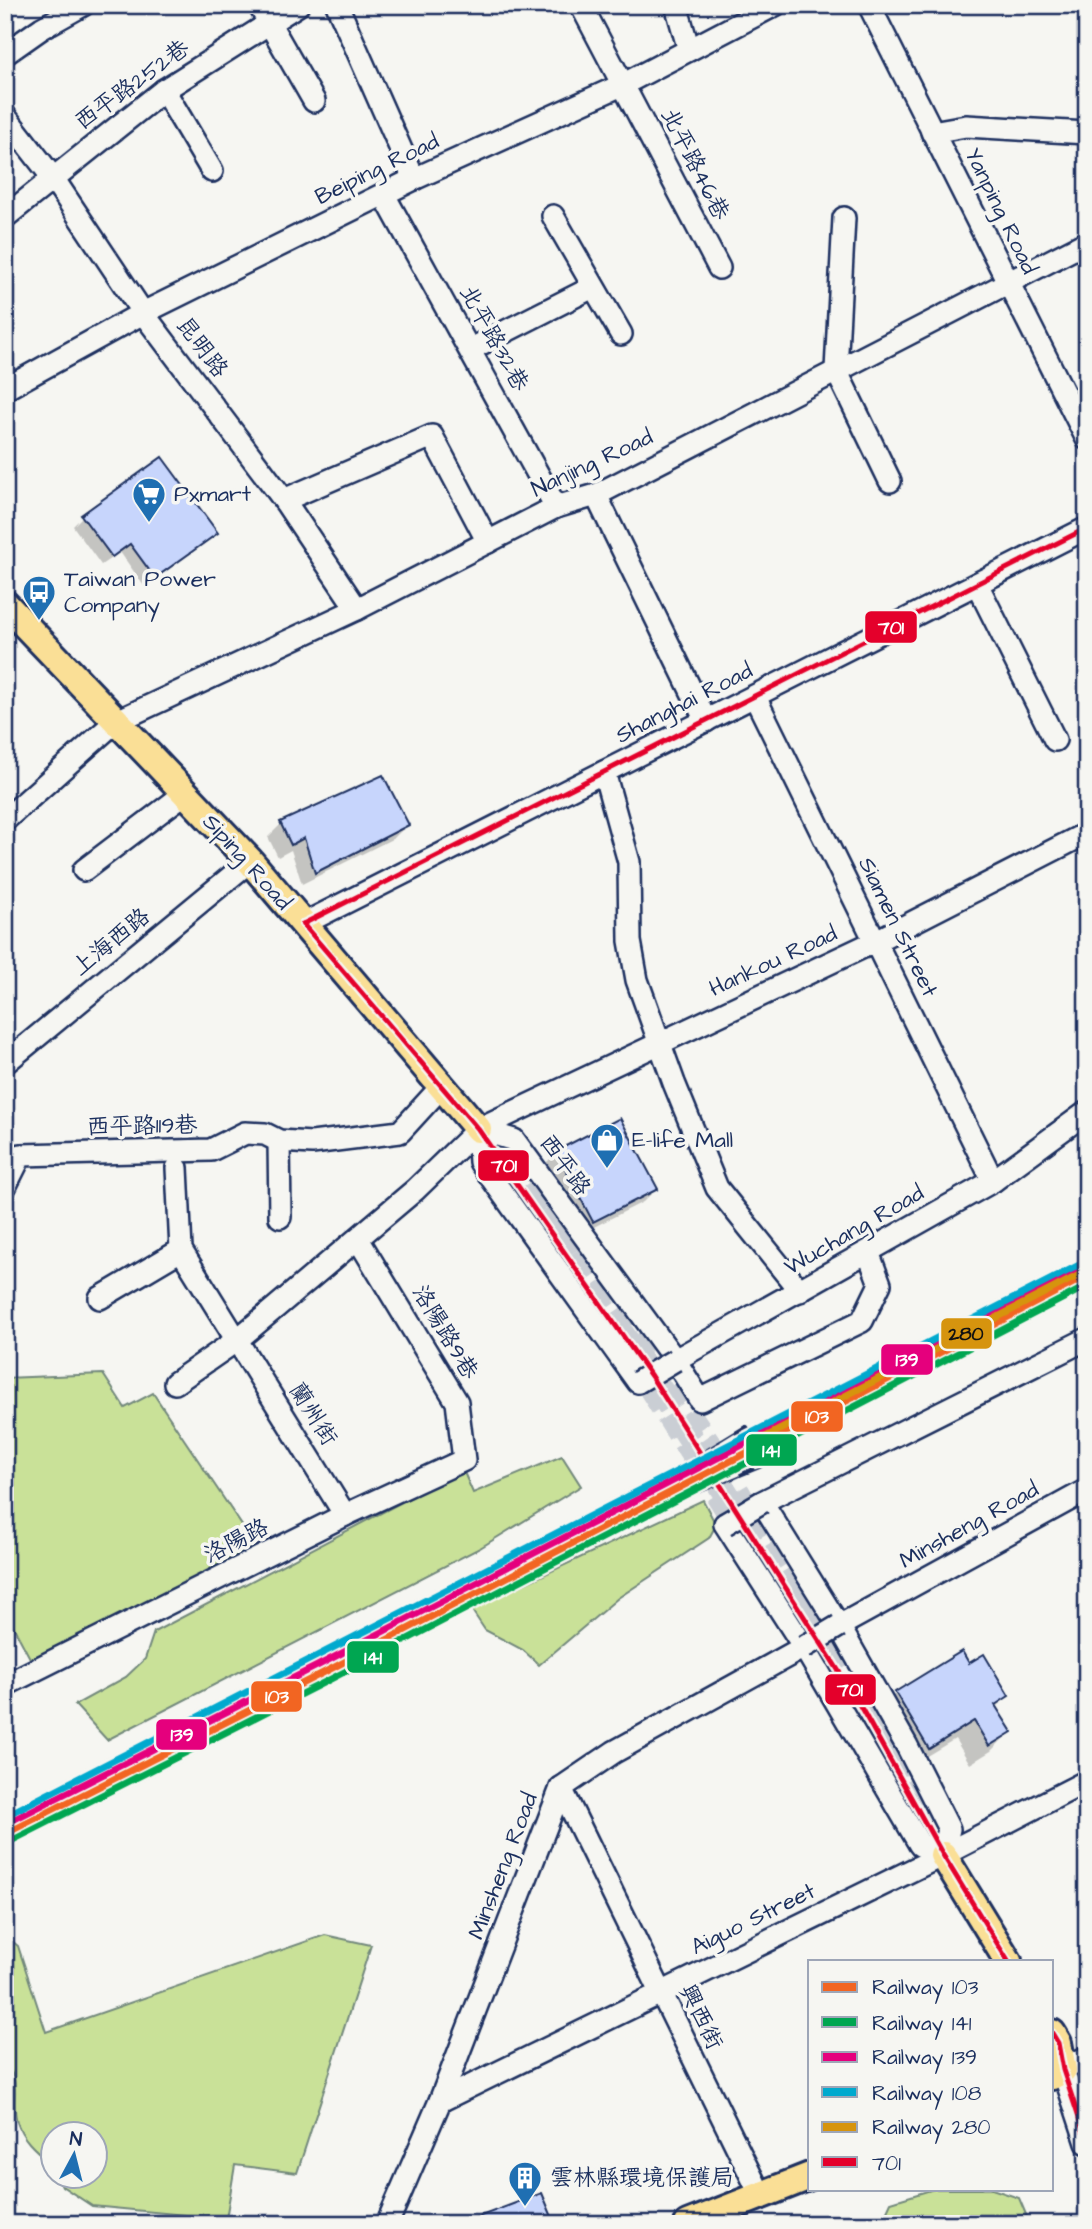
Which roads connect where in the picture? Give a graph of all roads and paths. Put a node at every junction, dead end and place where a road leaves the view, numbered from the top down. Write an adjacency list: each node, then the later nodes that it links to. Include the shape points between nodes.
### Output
1 (83, 5): 10 (street)
2 (298, 5): 8 (street, 西平路252巷)
3 (337, 5): 19 (street)
4 (582, 5): 11 (street, 北平路46巷)
5 (677, 5): 9 (street)
6 (775, 5): 9 (street, Beiping Road)
7 (869, 5): 15 (street, Yanping Road)
8 (263, 14): 12 (street, 西平路252巷); 13 (street)
9 (689, 50): 11 (street, Beiping Road)
10 (5, 54)
11 (624, 84): 19 (street, Beiping Road); 25 (street, 北平路46巷)
12 (164, 90): 17 (street); 18 (street, 西平路252巷)
13 (314, 101)
14 (5, 116): 18 (street, 昆明路)
15 (932, 132): 16 (street, via 965,126); 26 (street, Yanping Road)
16 (1087, 133)
17 (212, 171)
18 (53, 178): 22 (street, 西平路252巷); 28 (street, 昆明路)
19 (414, 178): 20 (street, Beiping Road)
20 (384, 195): 28 (street, Beiping Road); 30 (street, 北平路32巷)
21 (554, 216): 27 (street)
22 (5, 217)
23 (844, 218): 31 (street)
24 (1087, 242): 26 (street, Nanjing Road)
25 (719, 268)
26 (1006, 282): 31 (street, Nanjing Road); 33 (street, Yanping Road)
27 (593, 287): 29 (street); 30 (street)
28 (143, 313): 32 (street, Beiping Road); 36 (street, 昆明路)
29 (621, 334)
30 (471, 349): 37 (street, 北平路32巷)
31 (836, 370): 34 (street); 35 (street, Nanjing Road)
32 (5, 389)
33 (1087, 439)
34 (890, 481)
35 (597, 495): 37 (street, Nanjing Road); 44 (street)
36 (284, 500): 39 (street, via 432,436); 42 (street, 昆明路)
37 (556, 508): 39 (street, Nanjing Road)
38 (1087, 528): 40 (street, Shanghai Road)
39 (488, 542): 42 (street, Nanjing Road)
40 (977, 584): 43 (street, Shanghai Road); 46 (street)
41 (7, 610): 45 (main road, Siping Road)
42 (357, 610): 45 (street, Nanjing Road)
43 (755, 697): 44 (street, Shanghai Road); 54 (street, Siamen Street)
44 (706, 721): 47 (street, Shanghai Road)
45 (115, 722): 48 (main road, Siping Road); 49 (street, Nanjing Road)
46 (1055, 740)
47 (604, 772): 53 (street, Shanghai Road); 55 (street, via 629,862 630,941 637,980)
48 (184, 794): 51 (main road, Siping Road); 52 (street)
49 (5, 820)
50 (1087, 833): 54 (street, Hankou Road)
51 (250, 862): 53 (main road, Siping Road); 56 (street, 上海西路)
52 (84, 870)
53 (303, 924): 57 (main road, Siping Road)
54 (876, 941): 55 (street, Hankou Road); 62 (street, Siamen Street)
55 (661, 1043): 59 (street, Hankou Road); 68 (street, via 717,1188)
56 (5, 1063)
57 (442, 1086): 59 (main road, Siping Road); 60 (street, 西平路119巷, via 400,1132 312,1143)
58 (1087, 1112): 62 (street, Wuchang Road)
59 (478, 1129): 65 (street); 72 (street, 西平路, via 514,1140); 72 (street, Wuchang Road, bridge, via 480,1162 638,1382)
60 (279, 1141): 63 (street, 西平路119巷, via 265,1134 245,1133 211,1150 20,1155); 64 (street)
61 (177, 1168): 66 (street)
62 (993, 1181): 67 (street, Wuchang Road)
63 (5, 1186)
64 (280, 1217)
65 (358, 1238): 71 (street); 74 (street, 洛陽路9巷, via 457,1402)
66 (181, 1250): 69 (street); 71 (street, 蘭州街)
67 (868, 1252): 68 (street, Wuchang Road); 72 (street, 西平路, via 880,1284 862,1321 700,1400)
68 (800, 1291): 72 (street, Wuchang Road)
69 (100, 1298)
70 (1087, 1339): 76 (street)
71 (237, 1340): 73 (street); 77 (street, 蘭州街)
72 (676, 1360)
73 (174, 1383)
74 (464, 1460): 77 (street, 洛陽路)
75 (1087, 1490): 78 (street, Minsheng Road)
76 (762, 1502): 78 (street); 79 (street, bridge, via 725,1524)
77 (345, 1516): 81 (street, 洛陽路)
78 (839, 1626): 79 (street, Minsheng Road, bridge); 85 (street, via 949,1829)
79 (804, 1647): 84 (street, Minsheng Road, via 614,1752); 85 (street, via 920,1845)
80 (5, 1672): 81 (street, 洛陽路)
81 (35, 1672): 82 (street, 洛陽路)
82 (5, 1685)
83 (1087, 1781): 85 (street, Aiguo Street)
84 (561, 1788): 87 (street, 興西街); 91 (street, Minsheng Road)
85 (943, 1855): 86 (main road); 87 (street, Aiguo Street)
86 (1007, 1960)
87 (660, 1993): 91 (street, Aiguo Street); 94 (street, 興西街)
88 (1054, 2036): 90 (main road)
89 (1087, 2057): 90 (street)
90 (1057, 2073): 92 (street)
91 (440, 2101): 95 (street, Minsheng Road)
92 (1087, 2143)
93 (808, 2177): 94 (main road)
94 (760, 2194): 96 (main road)
95 (387, 2224)
96 (688, 2224)

